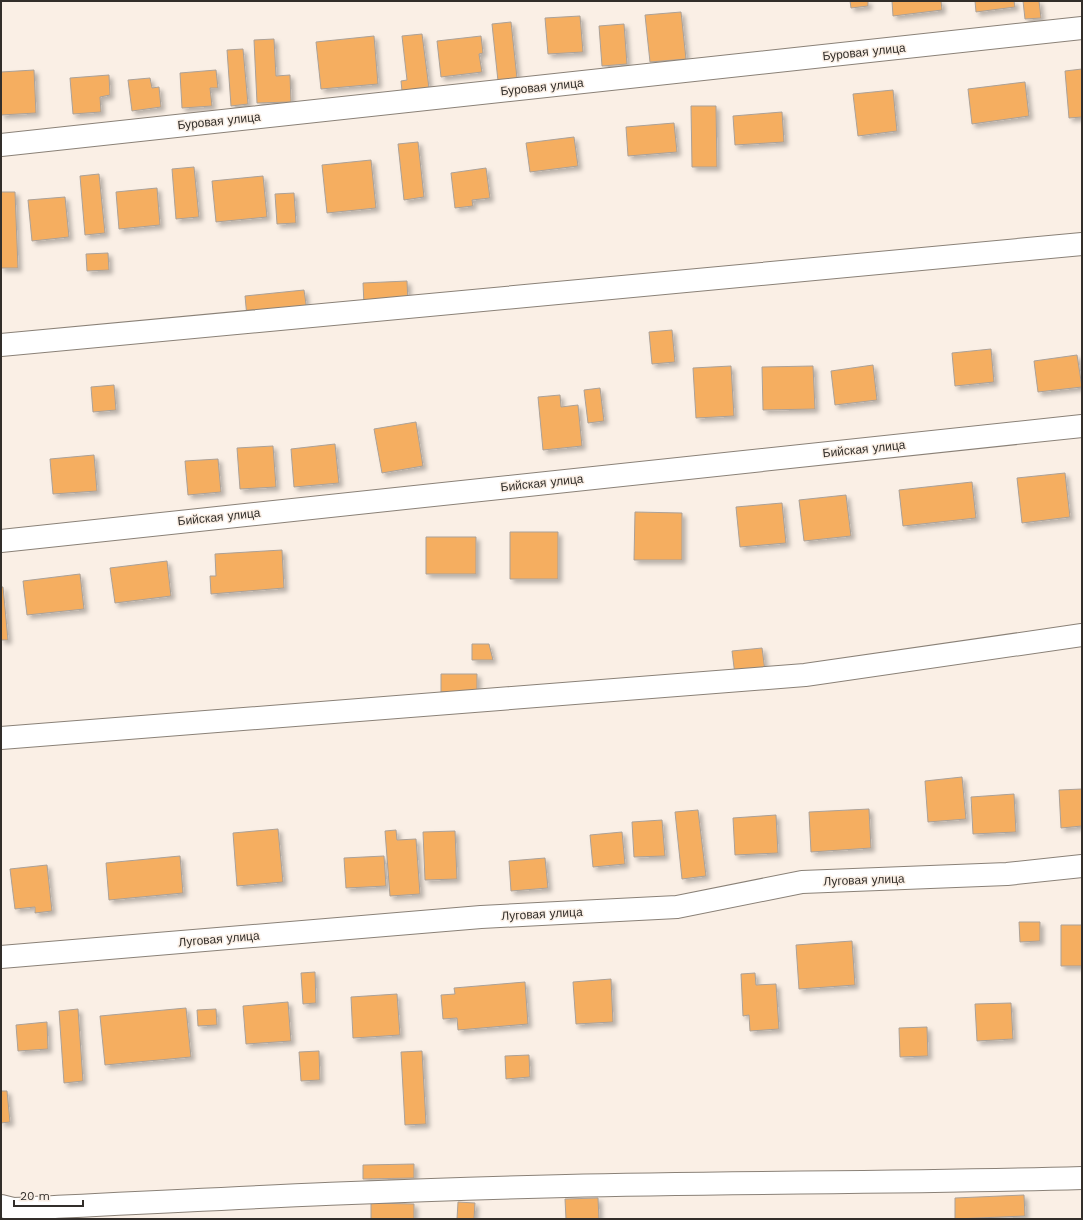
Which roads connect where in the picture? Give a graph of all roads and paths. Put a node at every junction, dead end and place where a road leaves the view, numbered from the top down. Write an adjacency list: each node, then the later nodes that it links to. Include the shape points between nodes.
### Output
1 (1082, 28): 2 (street, Буровая улица)
2 (1, 145)
3 (1082, 244): 4 (street)
4 (1, 345)
5 (1082, 426): 6 (street, Бийская улица)
6 (1, 541)
7 (1082, 635): 8 (street, via 805,675)
8 (1, 738)
9 (1082, 866): 10 (street, Луговая улица, via 1007,874 802,882 677,907 481,917)
10 (1, 957)
11 (1082, 1178): 12 (street, via 566,1186 344,1192 13,1209)
12 (1, 1206)

